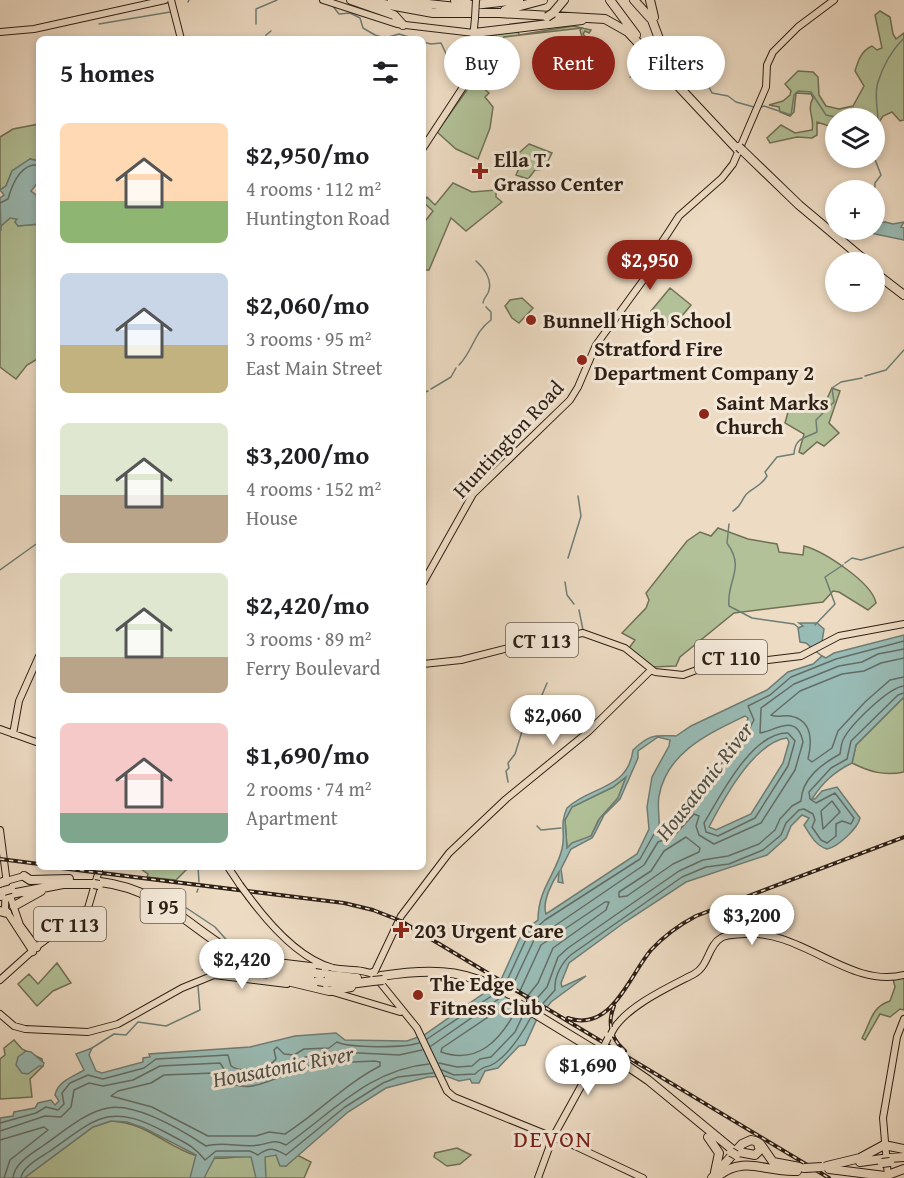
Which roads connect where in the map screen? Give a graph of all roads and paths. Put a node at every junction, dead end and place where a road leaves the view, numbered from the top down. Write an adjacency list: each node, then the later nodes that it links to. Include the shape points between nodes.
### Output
1 (165, 0): 20 (main road, via 34,29)
2 (171, 0): 23 (main road)
3 (323, 0): 18 (main road)
4 (351, 0): 18 (highway, via 394,15)
5 (362, 0): 17 (highway, via 423,12)
6 (392, 0): 16 (highway, via 444,7)
7 (455, 0): 16 (highway, via 471,5)
8 (476, 0): 17 (main road, bridge)
9 (519, 0): 16 (highway)
10 (543, 0): 17 (highway)
11 (564, 0): 19 (highway, via 550,15)
12 (612, 0): 25 (highway); 29 (highway)
13 (634, 0): 26 (highway, via 650,16)
14 (650, 0): 26 (highway)
15 (834, 0): 35 (main road, Huntington Road, via 773,52 767,65 766,87 733,164 720,181 682,213 668,232 647,275 596,345 571,398 470,498)
16 (497, 4)
17 (477, 16): 21 (highway, via 594,17); 22 (main road)
18 (403, 25): 22 (main road)
19 (519, 28): 21 (highway, via 593,19 610,22); 22 (highway)
20 (0, 32)
21 (628, 32): 24 (highway)
22 (474, 33): 30 (main road, via 468,81)
23 (180, 36)
24 (632, 36)
25 (640, 36)
26 (659, 36)
27 (682, 90): 31 (highway)
28 (688, 90): 29 (highway)
29 (696, 101): 31 (highway)
30 (426, 144)
31 (740, 150): 32 (highway)
32 (852, 252)
33 (885, 278): 34 (highway)
34 (904, 293)
35 (426, 578)
36 (904, 624): 39 (main road, CT 110, via 846,634 814,651 771,660 729,657 683,675)
37 (36, 663): 41 (main road, via 19,701)
38 (426, 664): 39 (main road, CT 113, via 583,633 625,648)
39 (649, 672): 52 (main road, via 588,732 506,799 449,853 404,913)
40 (0, 729): 41 (main road)
41 (13, 734): 42 (main road)
42 (36, 742)
43 (0, 830): 49 (main road)
44 (99, 870): 48 (main road, CT 113)
45 (230, 870): 51 (main road, bridge, via 275,928)
46 (29, 877): 47 (highway); 49 (main road)
47 (65, 881): 48 (highway, I 95); 48 (highway, I 95); 49 (highway, I 95); 49 (highway)
48 (96, 884): 50 (main road, CT 113, via 93,900 83,913); 54 (highway, I 95, via 148,895 233,953); 54 (highway, I 95, via 130,891 162,905 221,949 243,962)
49 (7, 899): 50 (main road)
50 (34, 949): 60 (main road, CT 113)
51 (307, 956): 53 (main road); 55 (main road); 56 (main road)
52 (380, 960): 59 (main road); 59 (main road)
53 (304, 965): 54 (main road); 56 (main road)
54 (260, 966): 56 (highway, I 95); 56 (highway, via 287,967); 58 (main road, via 243,975); 61 (main road, via 253,976); 62 (highway, via 279,979)
55 (332, 968): 56 (main road, via 319,968); 59 (main road)
56 (319, 975): 59 (highway, I 95); 59 (highway, I 95, via 350,984); 62 (main road)
57 (904, 975): 68 (main road, via 890,977 853,971 767,934 726,936 718,940 699,971 623,1016)
58 (230, 976): 61 (main road); 66 (main road, via 214,975 199,980 118,1024 97,1031 31,1030 14,1026)
59 (376, 978): 62 (highway); 63 (main road); 68 (highway, I 95, bridge, via 430,972 464,974)
60 (0, 981)
61 (260, 981): 62 (main road)
62 (329, 991): 64 (main road)
63 (387, 992): 64 (main road, via 386,1001); 65 (main road)
64 (376, 1003): 65 (main road)
65 (404, 1012): 70 (main road, via 455,1098)
66 (0, 1014)
67 (904, 1019): 71 (main road, via 883,1113)
68 (607, 1042): 69 (highway, I 95); 70 (main road); 73 (highway, I 95)
69 (703, 1131): 73 (highway, I 95); 81 (highway, via 719,1153)
70 (553, 1137): 79 (main road); 80 (main road)
71 (884, 1142): 72 (highway); 75 (highway, via 860,1158); 78 (main road)
72 (904, 1149)
73 (734, 1151): 76 (highway, I 95, via 771,1167); 81 (highway, via 754,1156 760,1147 754,1141 745,1143)
74 (904, 1159): 75 (highway, I 95)
75 (826, 1168): 76 (highway, I 95, bridge); 78 (highway)
76 (807, 1169): 81 (highway, via 785,1171 741,1164); 81 (highway, via 773,1162 759,1142 751,1140 742,1144)
77 (904, 1169): 78 (highway)
78 (888, 1177)
79 (538, 1178)
80 (644, 1178)
81 (713, 1178)

